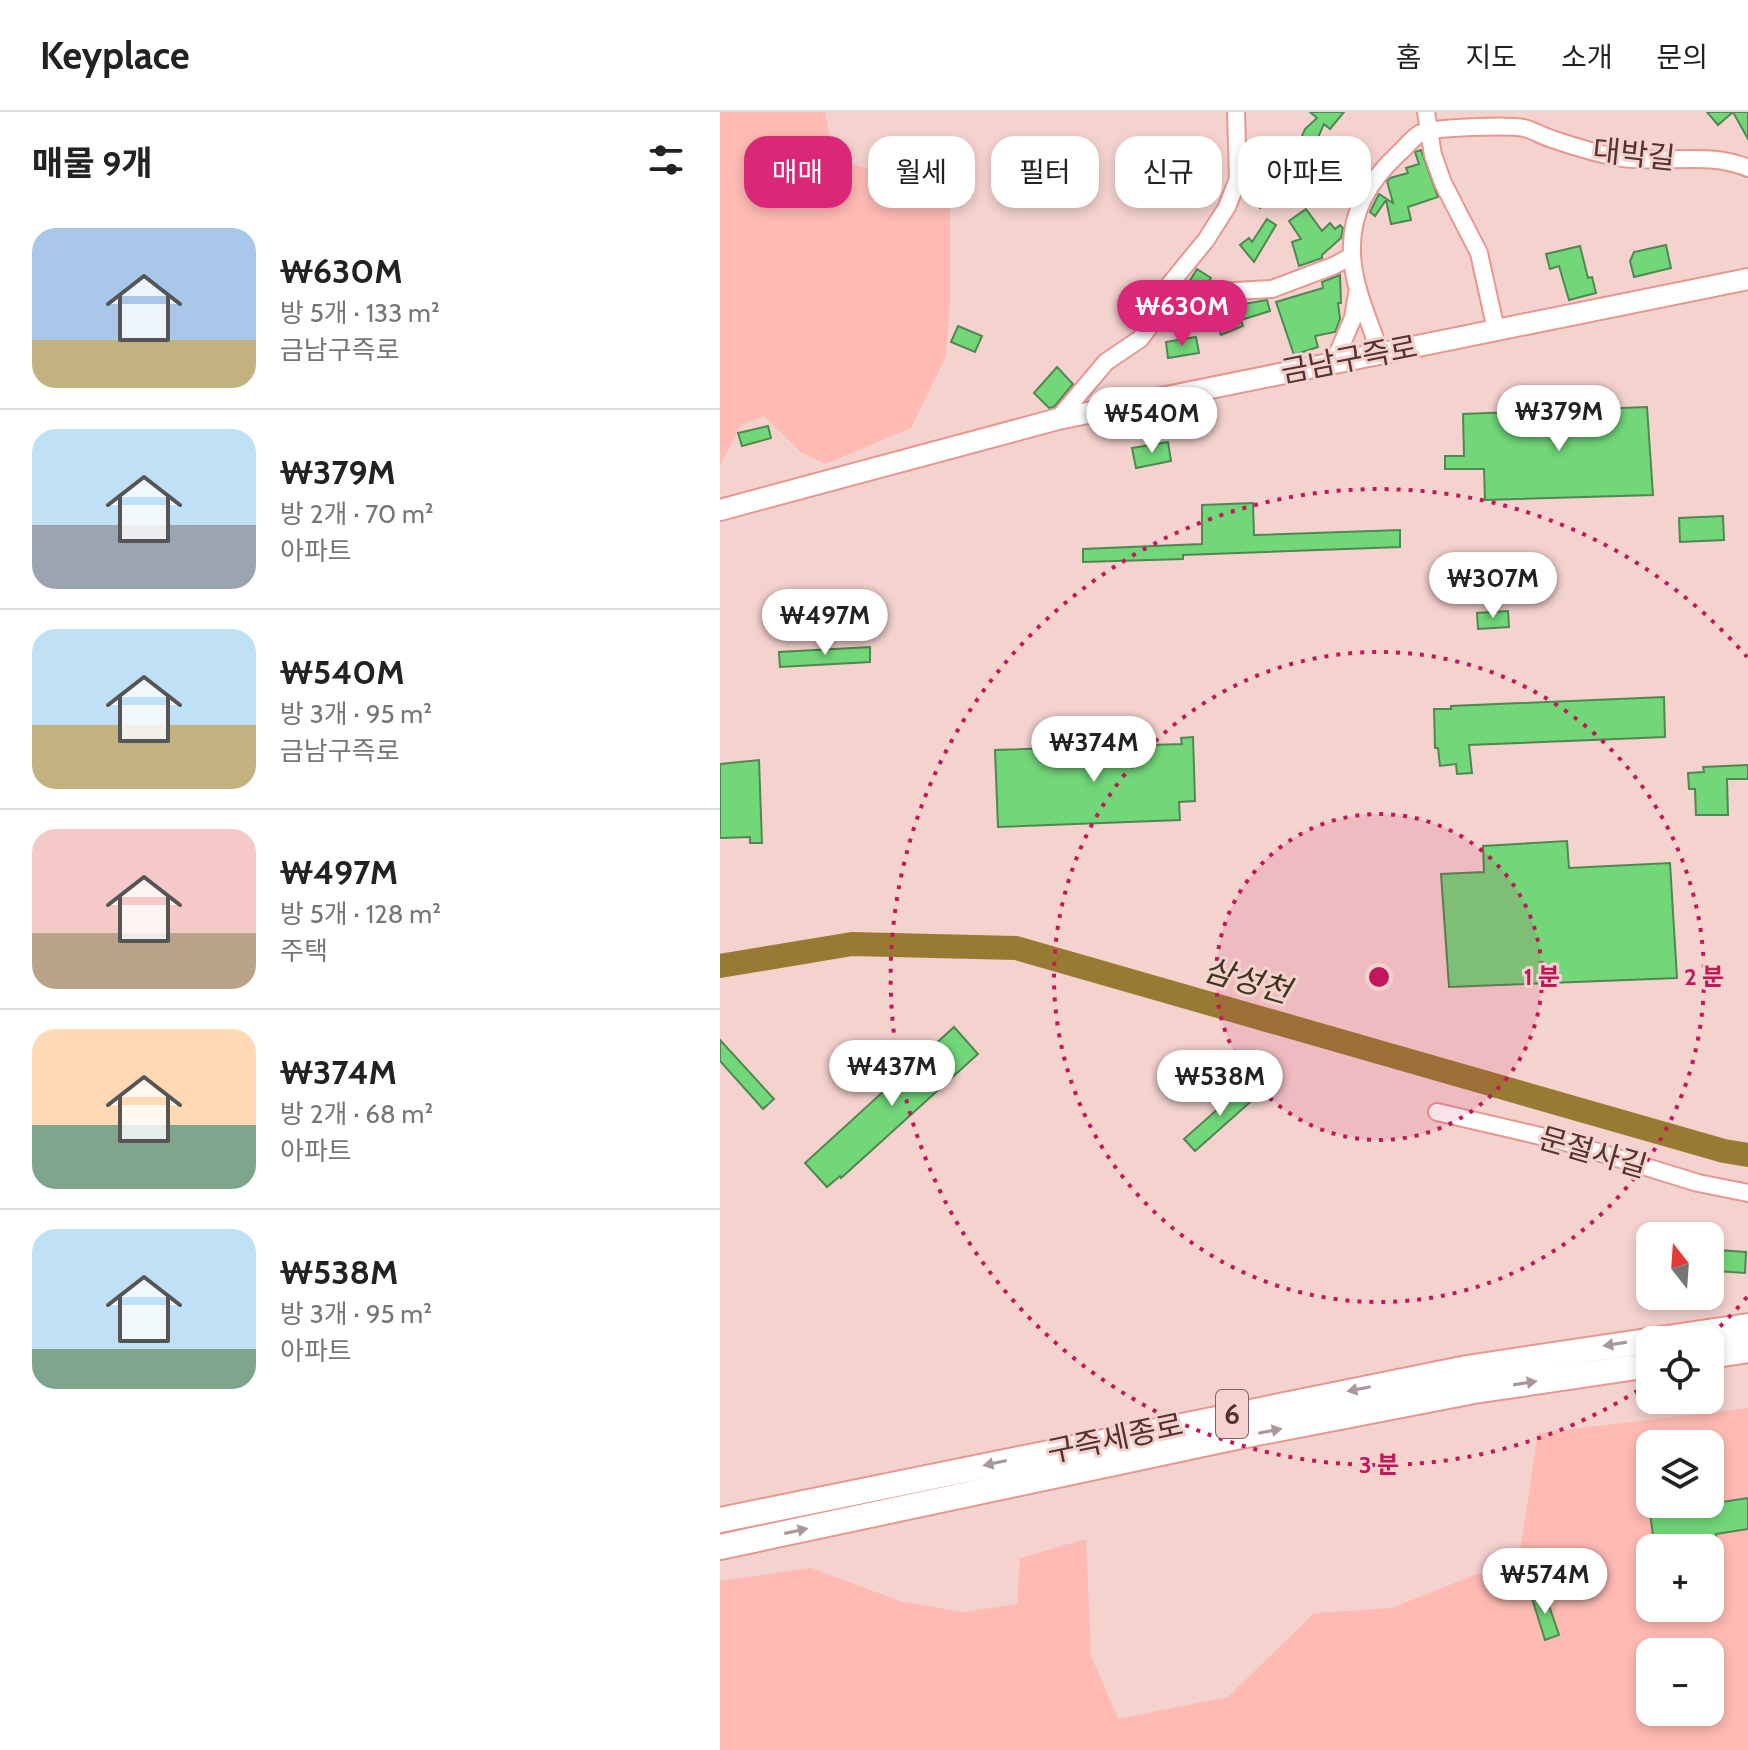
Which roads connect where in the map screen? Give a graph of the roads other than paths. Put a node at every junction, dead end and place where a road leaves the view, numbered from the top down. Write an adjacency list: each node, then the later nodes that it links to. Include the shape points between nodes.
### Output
1 (1236, 112): 13 (street, via 1238,179 1227,207 1170,284 1140,339 1106,362)
2 (1426, 112): 4 (street)
3 (1520, 120): 4 (street, 대박길); 5 (street, 대박길, via 1586,150 1623,158)
4 (1429, 131): 6 (street, via 1387,164 1367,190 1354,224); 10 (street, via 1443,183 1479,253)
5 (1745, 163)
6 (1352, 256): 8 (street); 9 (street, via 1272,289)
7 (1748, 279): 10 (main road, 금남구즉로)
8 (1359, 285): 11 (street); 12 (street, via 1353,318)
9 (1217, 292)
10 (1496, 330): 11 (main road, 금남구즉로)
11 (1380, 353): 12 (main road, 금남구즉로)
12 (1334, 362): 13 (main road, 금남구즉로)
13 (1058, 419): 14 (main road, 금남구즉로)
14 (720, 510)
15 (1437, 1112): 16 (street, 문절사길)
16 (1748, 1193)
17 (1748, 1326): 21 (highway, 구즉세종로 / 6, one-way to 21, via 1467,1368)
18 (1748, 1350): 19 (highway)
19 (1724, 1354)
20 (1636, 1367): 22 (highway, 구즉세종로 / 6, one-way to 20, via 1236,1437 1474,1391)
21 (720, 1520)
22 (720, 1547)

